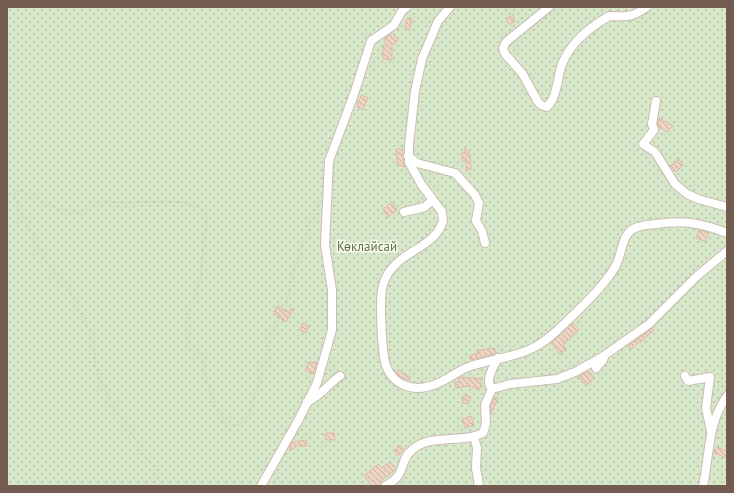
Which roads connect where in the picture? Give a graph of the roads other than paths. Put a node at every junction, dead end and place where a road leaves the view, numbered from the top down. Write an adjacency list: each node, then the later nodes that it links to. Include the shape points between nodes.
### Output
1 (407, 7): 20 (street, via 394,25 371,41 329,161 325,246 332,290 332,330 317,383)
2 (450, 7): 6 (street, via 438,22 422,59 415,91)
3 (549, 7): 4 (street, via 506,42 504,48 505,54 522,73 533,96 541,105 547,107 555,96 562,63 580,36 608,16 625,17)
4 (647, 7)
5 (656, 101): 8 (street, via 652,124 654,130 644,144 655,152 675,184 686,194 698,200)
6 (408, 156): 7 (street, via 411,166); 11 (street, via 417,163 455,173 479,203 476,221)
7 (432, 200): 9 (street, via 425,207); 14 (street, via 442,212 442,226 434,237 401,258 389,269 382,286 383,350 388,373 393,380 401,384 418,388 428,387 467,367)
8 (727, 207)
9 (404, 212)
10 (727, 233): 14 (street, via 705,225 682,221 639,226 632,230 624,242 615,268 568,320 535,346)
11 (485, 243)
12 (727, 251): 13 (street, via 696,277 649,324)
13 (604, 356): 15 (street); 18 (street, via 556,379 510,384)
14 (498, 358): 18 (street, via 490,376 489,383)
15 (596, 368)
16 (340, 376): 20 (street, via 317,398)
17 (685, 376): 21 (street, via 688,381 710,377 706,408)
18 (492, 389): 22 (street, via 485,405 486,424 483,433)
19 (727, 396): 21 (street)
20 (307, 402): 23 (street)
21 (711, 431): 26 (street)
22 (474, 436): 24 (street, via 430,441 411,450 400,475); 25 (street)
23 (261, 486)
24 (385, 486)
25 (479, 486)
26 (703, 486)

